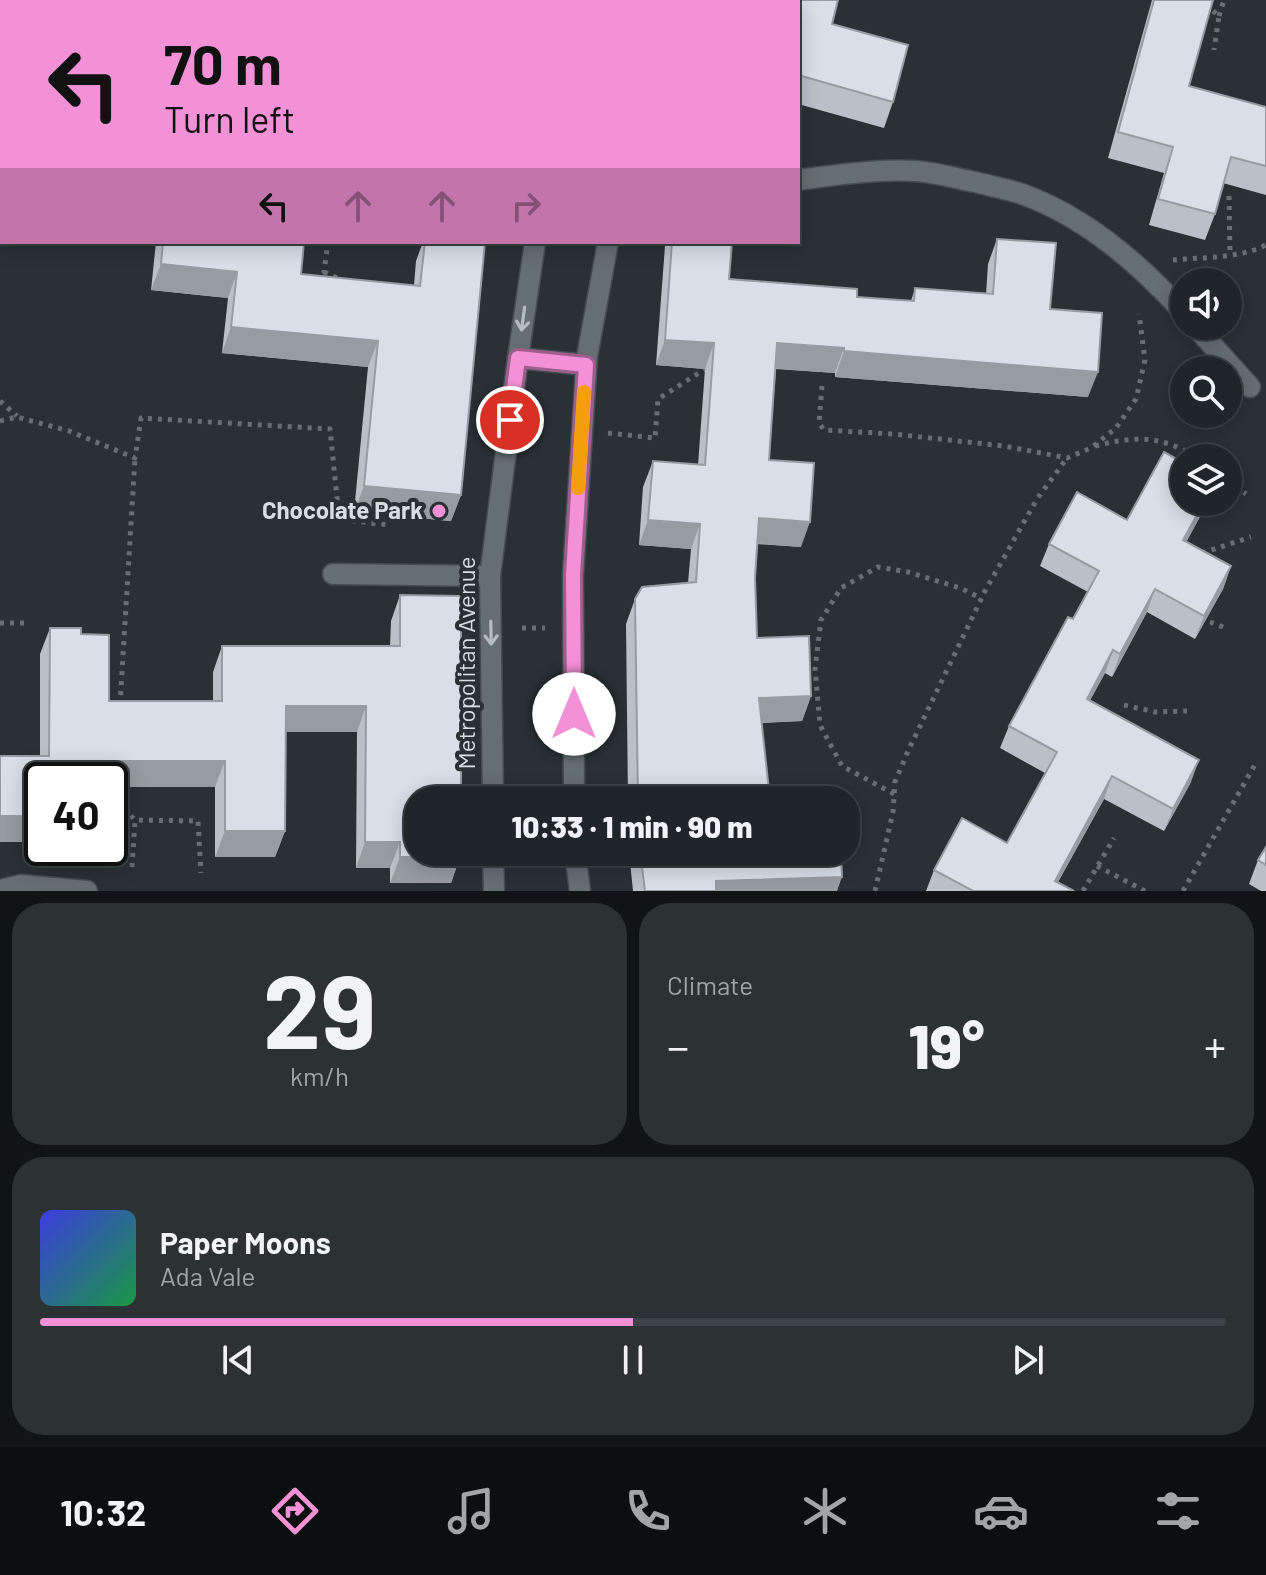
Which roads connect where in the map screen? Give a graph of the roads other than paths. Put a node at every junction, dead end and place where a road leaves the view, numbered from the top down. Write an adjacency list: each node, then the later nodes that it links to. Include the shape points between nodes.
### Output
1 (800, 180): 4 (street, via 916,171 1021,194 1065,213 1125,255)
2 (535, 244): 6 (street, Metropolitan Avenue, one-way to 6)
3 (608, 244): 7 (street)
4 (1170, 298)
5 (1208, 340): 8 (street)
6 (518, 358): 7 (street); 10 (street, Metropolitan Avenue)
7 (586, 365): 12 (street, via 573,575)
8 (1250, 387)
9 (333, 574): 10 (street)
10 (490, 576): 11 (street, Metropolitan Avenue, one-way to 11)
11 (493, 786)
12 (574, 786)
13 (493, 866): 17 (street)
14 (577, 866): 18 (street)
15 (0, 890): 16 (street, via 21,885)
16 (87, 891)
17 (494, 891)
18 (580, 891)

